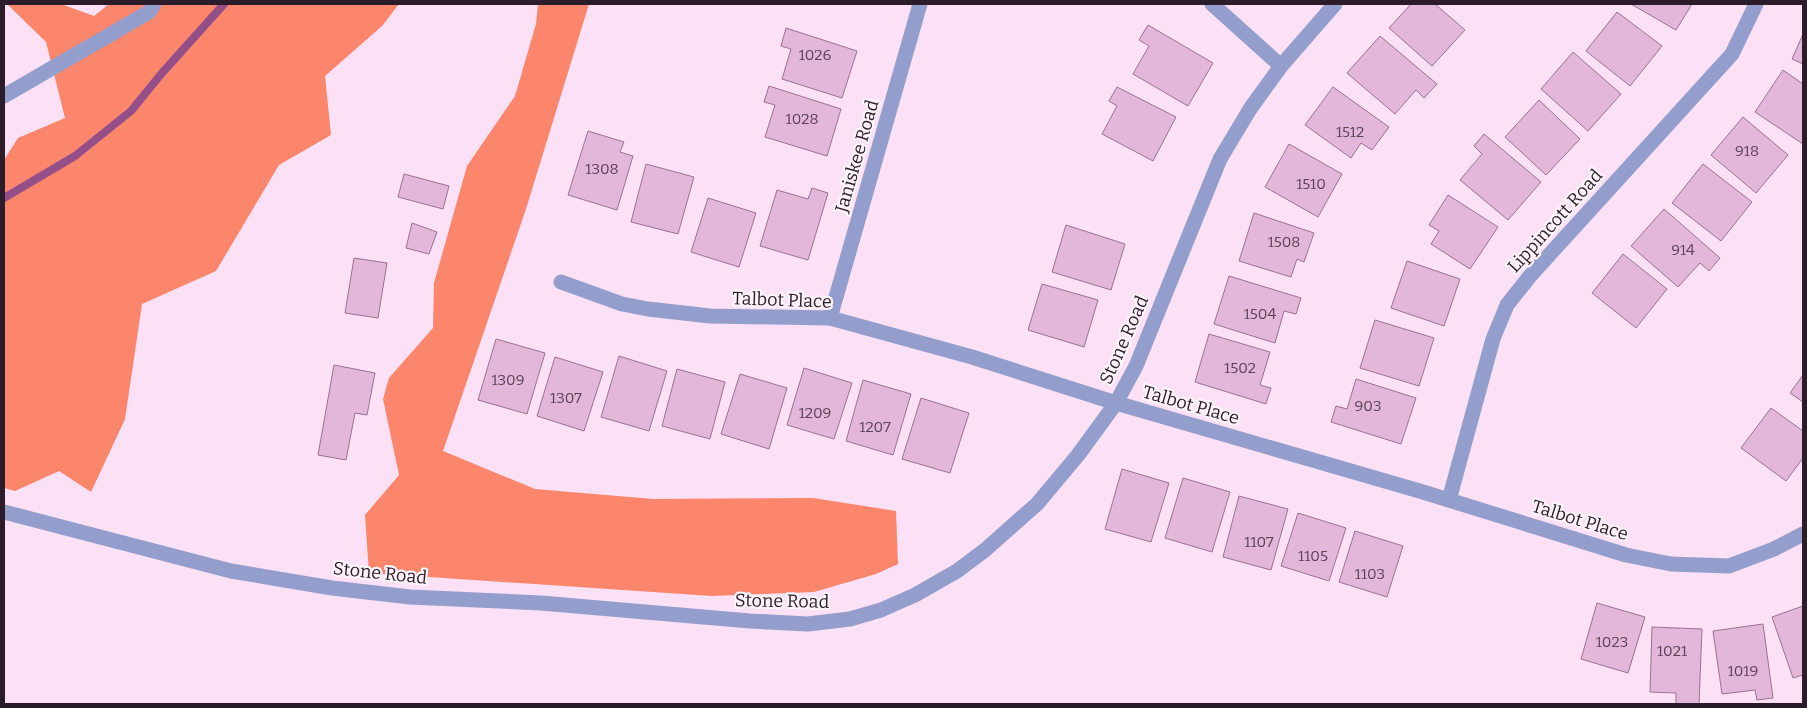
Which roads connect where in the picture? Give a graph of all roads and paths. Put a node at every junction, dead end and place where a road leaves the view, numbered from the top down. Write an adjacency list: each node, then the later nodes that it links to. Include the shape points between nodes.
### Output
1 (154, 4): 7 (street, via 148,12)
2 (920, 4): 9 (street, Janiskee Road)
3 (1212, 4): 6 (street)
4 (1335, 4): 6 (street, Stone Road)
5 (1756, 4): 11 (street, Lippincott Road, via 1732,54 1507,305 1493,339)
6 (1281, 66): 10 (street, Stone Road, via 1220,159 1136,366)
7 (4, 96)
8 (561, 282): 9 (street, Talbot Place, via 622,304 648,309 710,316)
9 (830, 318): 10 (street, Talbot Place, via 972,357)
10 (1116, 403): 11 (street, Talbot Place); 12 (street, Stone Road, via 1037,504 958,571 881,610 850,619 808,624 540,603 410,597 332,588 231,571)
11 (1449, 500): 13 (street, Talbot Place, via 1626,555 1671,564 1729,566)
12 (4, 512)
13 (1803, 534)

